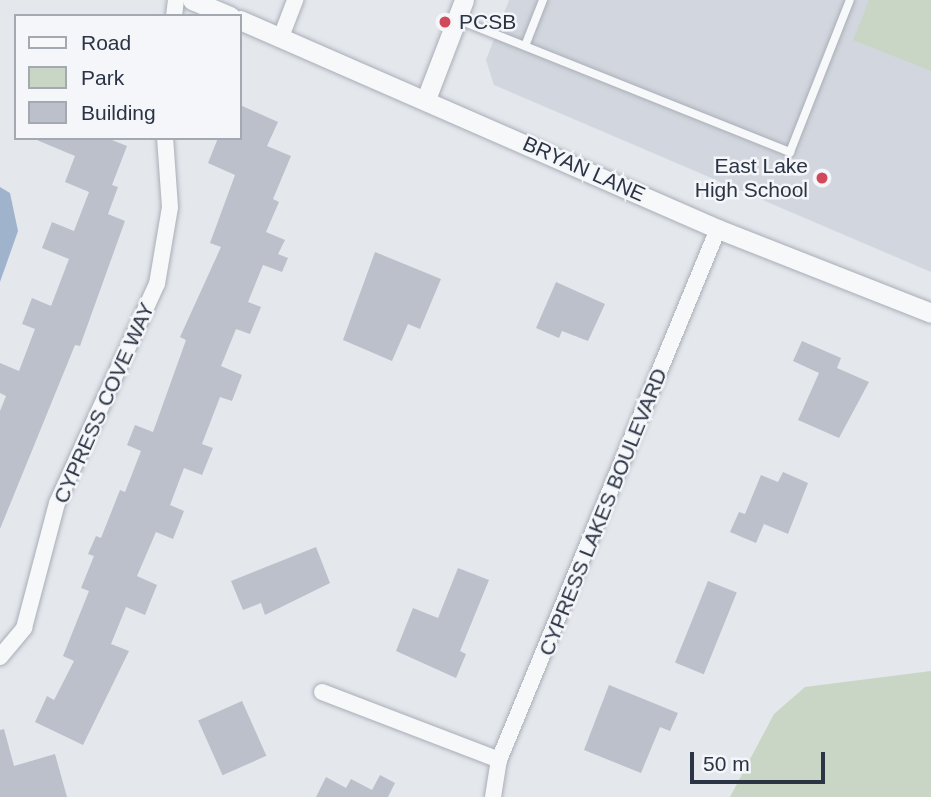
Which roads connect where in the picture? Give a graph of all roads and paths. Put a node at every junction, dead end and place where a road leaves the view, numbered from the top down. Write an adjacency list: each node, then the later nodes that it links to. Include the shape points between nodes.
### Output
1 (192, 0): 6 (street)
2 (295, 0): 9 (street)
3 (464, 0): 7 (street)
4 (543, 0): 10 (lane)
5 (850, 0): 10 (lane, via 790,152)
6 (225, 14)
7 (457, 19): 10 (lane); 11 (street)
8 (242, 21): 9 (street, BRYAN LANE)
9 (281, 37): 11 (street, BRYAN LANE)
10 (525, 46)
11 (426, 99): 13 (street, BRYAN LANE)
12 (165, 140): 15 (street, CYPRESS COVE WAY, via 170,207 157,284 57,503 24,628)
13 (718, 229): 14 (street, BRYAN LANE); 17 (street, CYPRESS LAKES BOULEVARD)
14 (931, 313)
15 (0, 657)
16 (322, 692): 17 (street)
17 (499, 760): 18 (street, CYPRESS LAKES BOULEVARD)
18 (492, 797)

